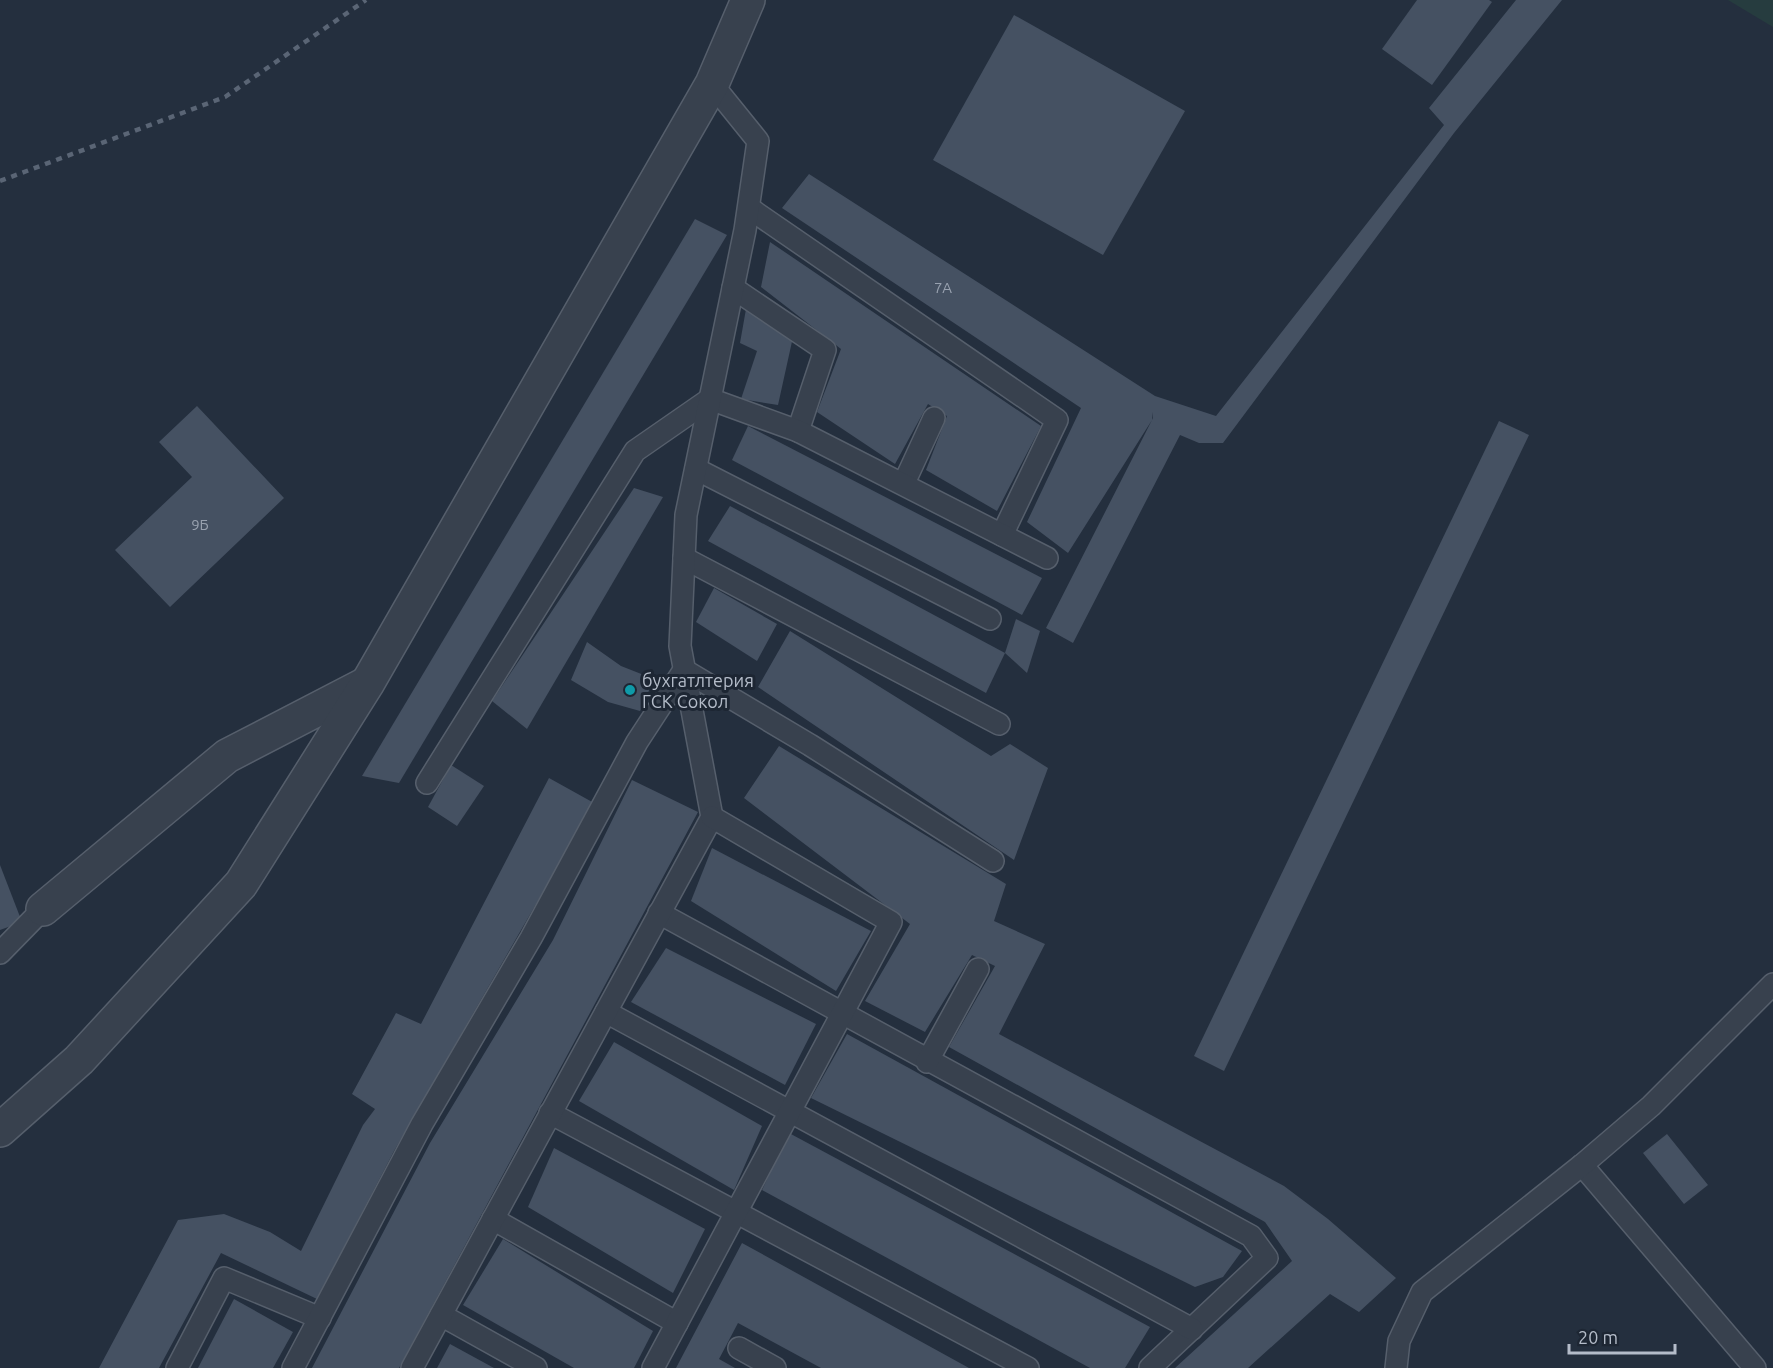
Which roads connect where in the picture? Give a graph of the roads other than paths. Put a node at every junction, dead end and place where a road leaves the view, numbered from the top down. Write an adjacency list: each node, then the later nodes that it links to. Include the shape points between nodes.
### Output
1 (748, 0): 2 (street)
2 (712, 84): 3 (lane, via 758,141); 15 (street)
3 (748, 208): 4 (lane); 10 (lane, via 1057,420)
4 (733, 288): 5 (lane); 7 (lane, via 825,350)
5 (710, 399): 7 (lane); 8 (lane); 17 (lane, via 635,451)
6 (934, 418): 9 (lane)
7 (798, 431): 9 (lane)
8 (696, 469): 11 (lane); 13 (lane)
9 (904, 483): 10 (lane)
10 (1002, 535): 12 (lane)
11 (684, 558): 14 (lane, via 680,646); 16 (lane)
12 (1047, 558)
13 (990, 619)
14 (684, 670): 18 (lane); 19 (lane); 35 (lane, via 637,742 531,939 422,1124)
15 (367, 684): 20 (street, via 227,756); 30 (street, via 241,884 79,1060)
16 (999, 724)
17 (427, 783)
18 (712, 817): 21 (lane); 26 (lane, via 891,922)
19 (993, 861)
20 (44, 909): 22 (lane)
21 (659, 913): 25 (lane); 26 (lane)
22 (0, 953)
23 (978, 969): 27 (lane)
24 (1773, 984): 31 (lane, via 1651,1106)
25 (606, 1012): 28 (lane); 29 (lane)
26 (841, 1014): 27 (lane); 28 (lane)
27 (927, 1062): 37 (lane, via 1251,1236 1268,1258)
28 (789, 1112): 32 (lane); 37 (lane)
29 (550, 1113): 32 (lane); 33 (lane)
30 (0, 1130)
31 (1582, 1166): 47 (lane, via 1422,1292 1399,1341); 48 (lane)
32 (736, 1212): 36 (lane); 45 (lane)
33 (493, 1219): 34 (lane); 36 (lane)
34 (441, 1315): 41 (lane); 42 (lane)
35 (320, 1318): 39 (lane, via 224,1278); 40 (lane)
36 (677, 1323): 43 (lane)
37 (1192, 1329): 46 (lane)
38 (739, 1348): 44 (lane)
39 (177, 1368)
40 (293, 1368)
41 (412, 1368)
42 (536, 1368)
43 (653, 1368)
44 (775, 1368)
45 (1028, 1368)
46 (1150, 1368)
47 (1396, 1368)
48 (1755, 1368)

